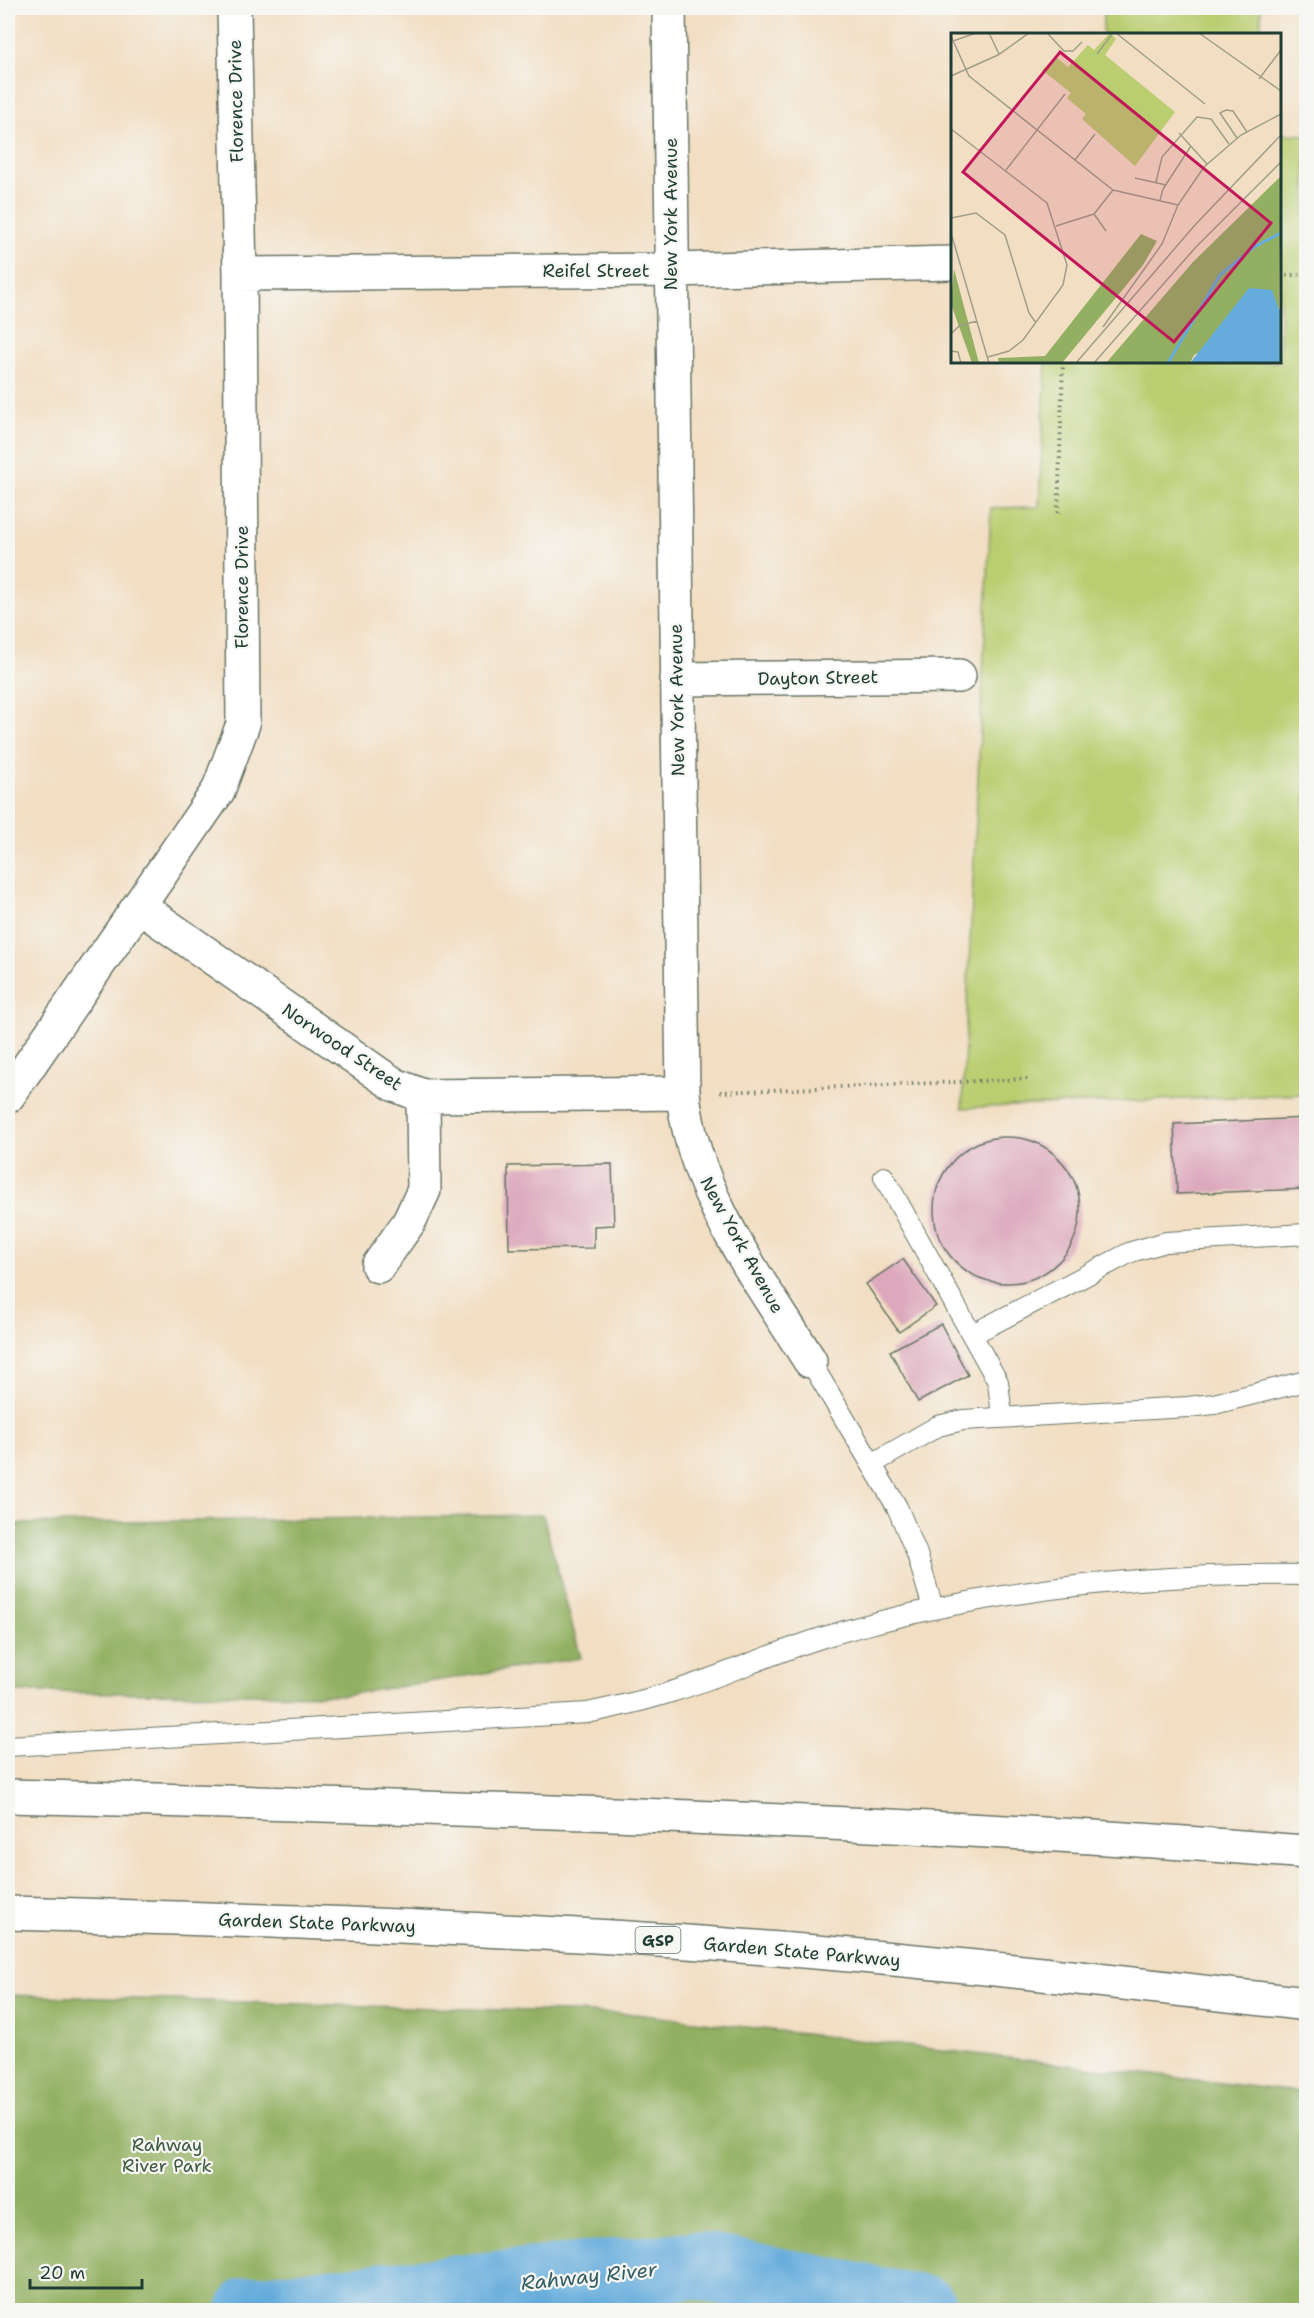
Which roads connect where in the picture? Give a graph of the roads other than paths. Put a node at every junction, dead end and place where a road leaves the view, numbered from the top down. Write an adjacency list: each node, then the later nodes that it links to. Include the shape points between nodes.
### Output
1 (234, 8): 5 (main road, Florence Drive)
2 (669, 8): 4 (main road, New York Avenue)
3 (951, 263): 4 (main road, Reifel Street)
4 (671, 270): 5 (main road, Reifel Street); 7 (main road, New York Avenue)
5 (240, 274): 8 (main road, Florence Drive, via 243,724 218,791)
6 (959, 676): 7 (main road, Dayton Street)
7 (677, 679): 9 (main road, New York Avenue)
8 (140, 907): 10 (main road, Florence Drive); 11 (main road, Norwood Street, via 380,1076)
9 (682, 1094): 11 (main road, Norwood Street); 16 (main road, New York Avenue, via 689,1137 707,1187)
10 (8, 1096)
11 (423, 1096): 14 (main road, via 424,1190 409,1222)
12 (884, 1177): 15 (lane)
13 (1306, 1234): 15 (lane, via 1149,1245)
14 (378, 1266)
15 (973, 1334): 18 (lane, via 998,1382)
16 (810, 1361): 19 (lane)
17 (1306, 1381): 18 (lane, via 1188,1407)
18 (1002, 1416): 19 (lane, via 938,1426)
19 (872, 1464): 21 (lane, via 908,1532)
20 (1306, 1575): 21 (lane, via 1101,1582)
21 (933, 1608): 22 (lane, via 832,1634 665,1695 587,1713)
22 (8, 1746)
23 (8, 1796): 24 (main road, via 661,1815 1028,1833)
24 (1306, 1852)
25 (8, 1913): 26 (main road, Garden State Parkway / GSP, via 335,1923 741,1946)
26 (1306, 2004)

